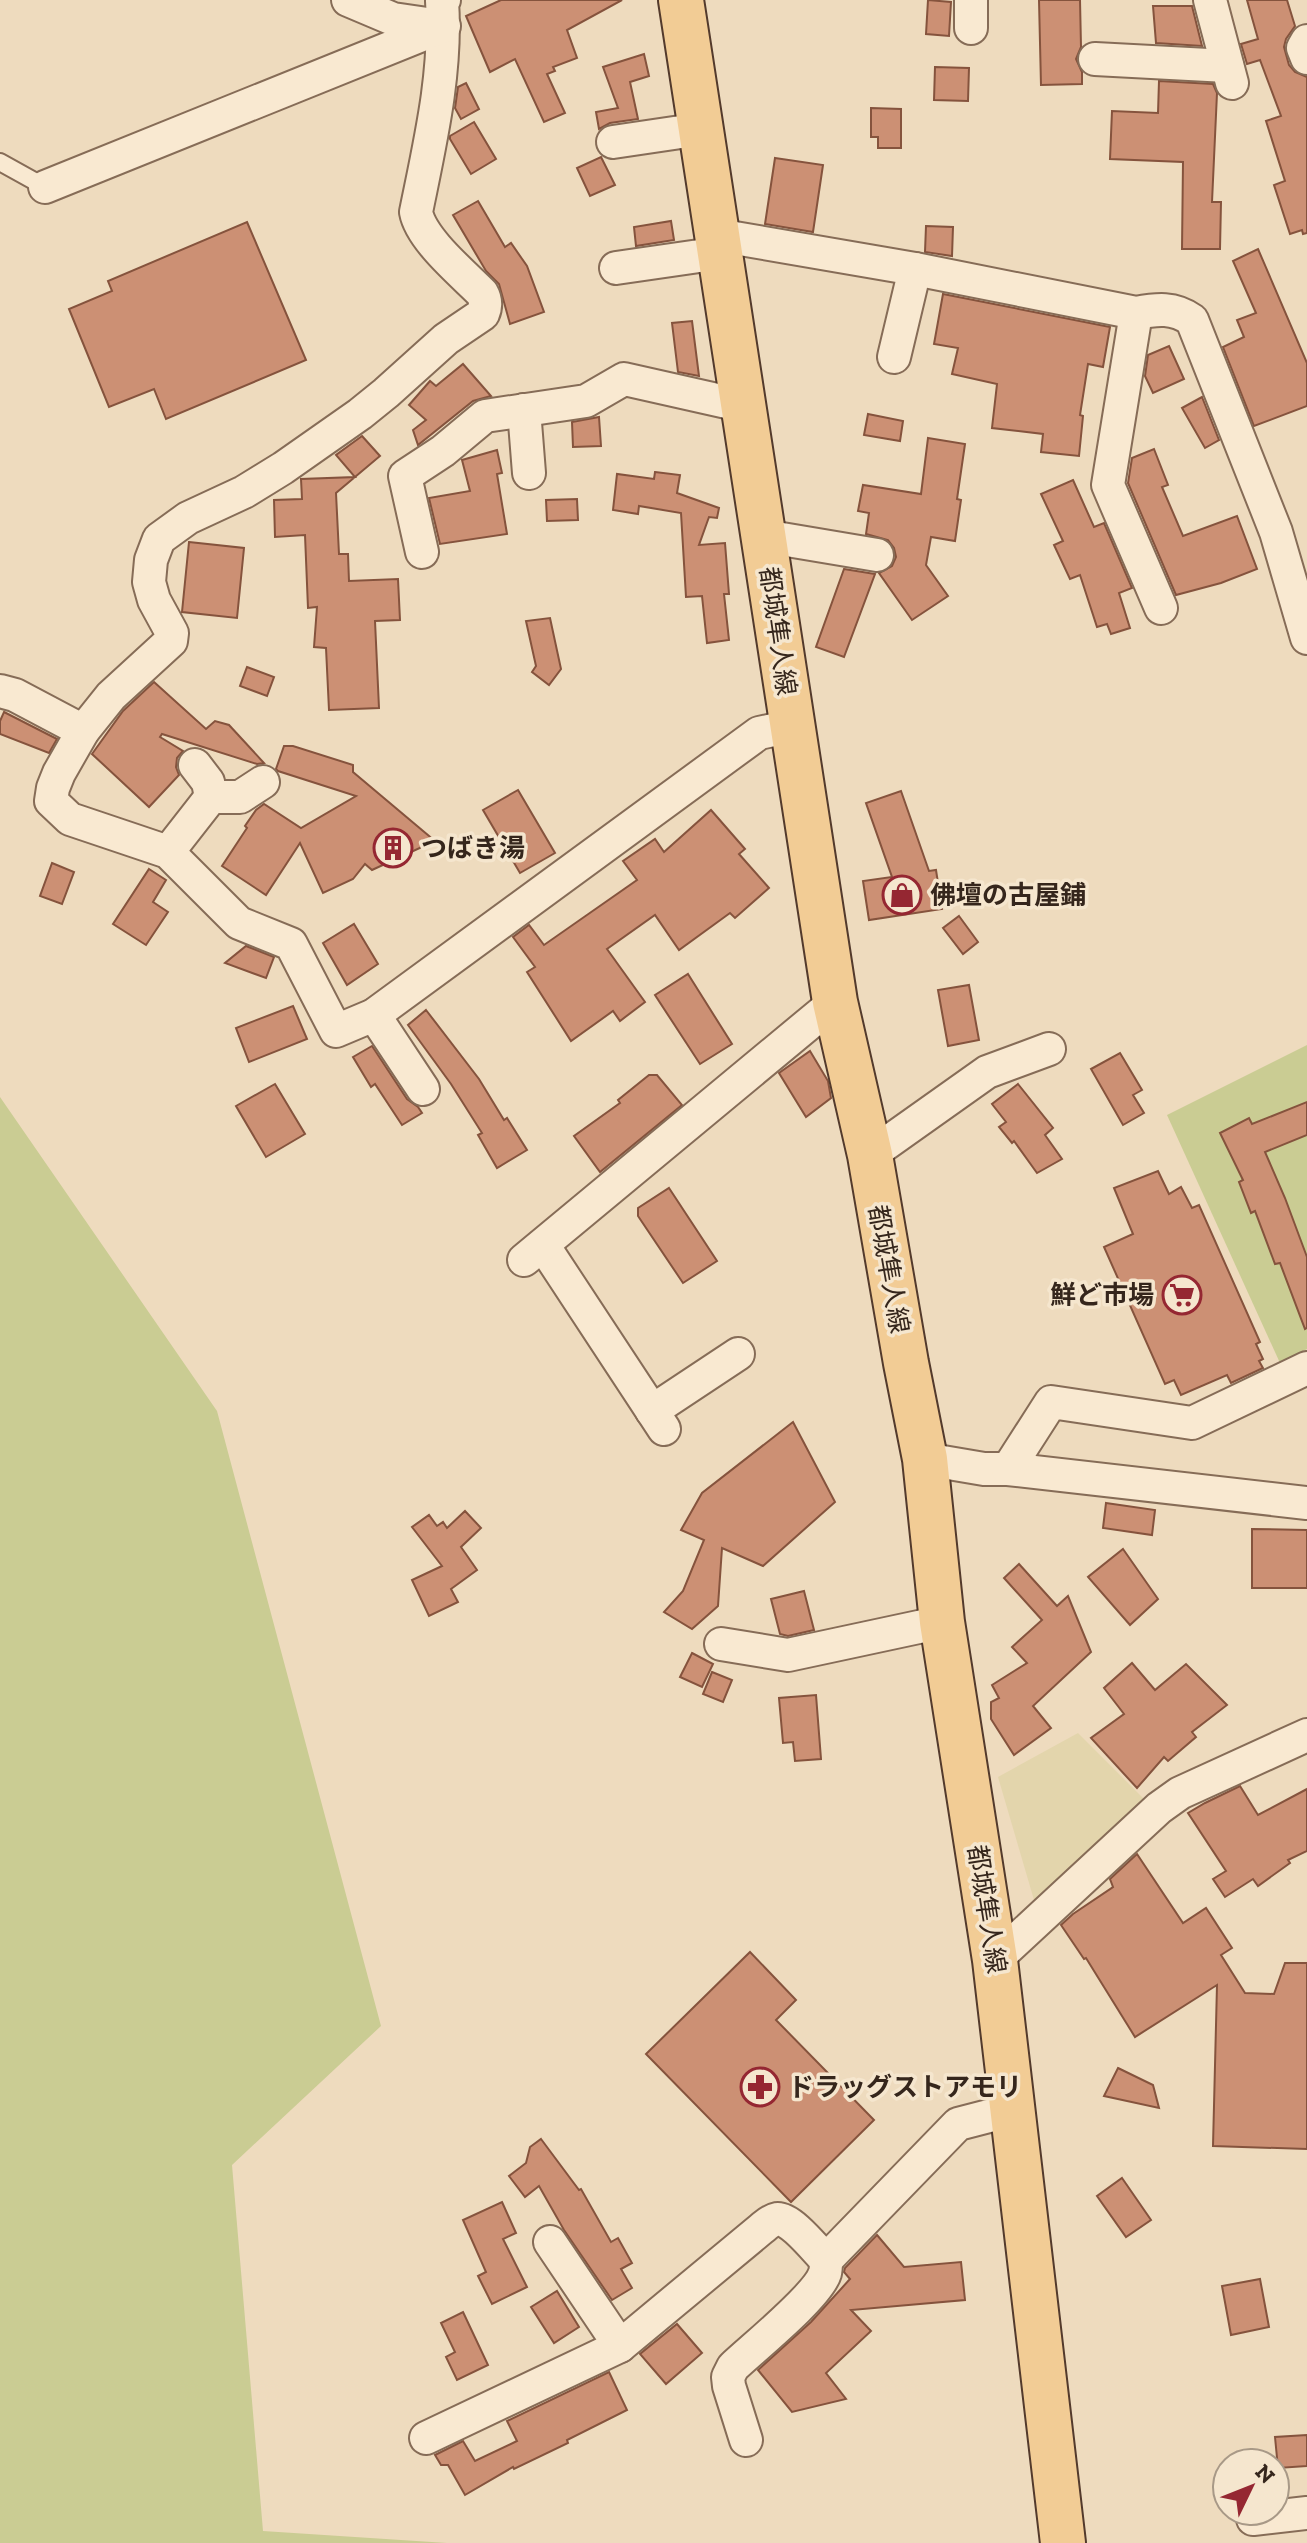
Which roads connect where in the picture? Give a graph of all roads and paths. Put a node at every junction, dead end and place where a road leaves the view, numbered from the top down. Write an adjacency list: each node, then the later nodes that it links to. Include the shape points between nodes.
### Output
1 (348, 0): 4 (street, via 393,19)
2 (681, 0): 8 (main road, 都城隼人線)
3 (1210, 0): 7 (street, via 1230,75)
4 (444, 13): 11 (street); 27 (street, via 440,82 416,212 428,236 482,293 483,314 360,414 283,468 159,539 149,582 171,641 111,696)
5 (1307, 41): 6 (street)
6 (1307, 58)
7 (1095, 59)
8 (701, 129): 9 (street); 12 (main road, 都城隼人線)
9 (613, 142)
10 (0, 162): 11 (lane)
11 (45, 187)
12 (719, 244): 13 (street); 14 (street); 17 (main road, 都城隼人線)
13 (616, 268)
14 (915, 269): 15 (street); 16 (street)
15 (1136, 313): 23 (street, via 1108,485); 24 (street, via 1166,309 1192,320 1276,532)
16 (894, 357)
17 (744, 406): 18 (street, via 624,379 586,401); 20 (main road, 都城隼人線)
18 (524, 410): 19 (street); 21 (street, via 485,416 405,476)
19 (529, 473)
20 (764, 536): 22 (street); 26 (main road, 都城隼人線)
21 (422, 552)
22 (877, 555)
23 (1161, 608)
24 (1307, 638)
25 (0, 691): 27 (street)
26 (792, 726): 32 (main road, 都城隼人線); 33 (street, via 759,733)
27 (83, 731): 31 (street, via 59,773 51,801 70,819)
28 (195, 765): 30 (street, via 208,782)
29 (263, 782): 30 (street, via 240,797)
30 (211, 797): 31 (street)
31 (168, 852): 33 (street, via 239,923 291,944 336,1031)
32 (835, 1002): 36 (main road, 都城隼人線); 37 (street, via 534,1253 658,1420)
33 (374, 1015): 35 (street)
34 (1049, 1049): 36 (street, via 987,1072)
35 (423, 1089)
36 (870, 1155): 39 (main road, 都城隼人線)
37 (738, 1354)
38 (1307, 1368): 40 (street, via 1192,1423 1051,1402)
39 (925, 1459): 40 (street); 42 (main road, 都城隼人線)
40 (1008, 1469): 41 (street)
41 (1307, 1503)
42 (942, 1622): 43 (street, via 788,1655); 45 (main road, 都城隼人線)
43 (721, 1644)
44 (1307, 1735): 45 (street, via 1180,1793 1159,1808)
45 (995, 1960): 46 (main road, 都城隼人線)
46 (1012, 2110): 48 (street, via 958,2124); 52 (main road, 都城隼人線)
47 (550, 2242): 49 (street)
48 (826, 2260): 49 (street, via 790,2223 776,2219); 51 (street, via 816,2288 728,2377)
49 (620, 2346): 50 (street)
50 (426, 2438)
51 (746, 2440)
52 (1063, 2543)

